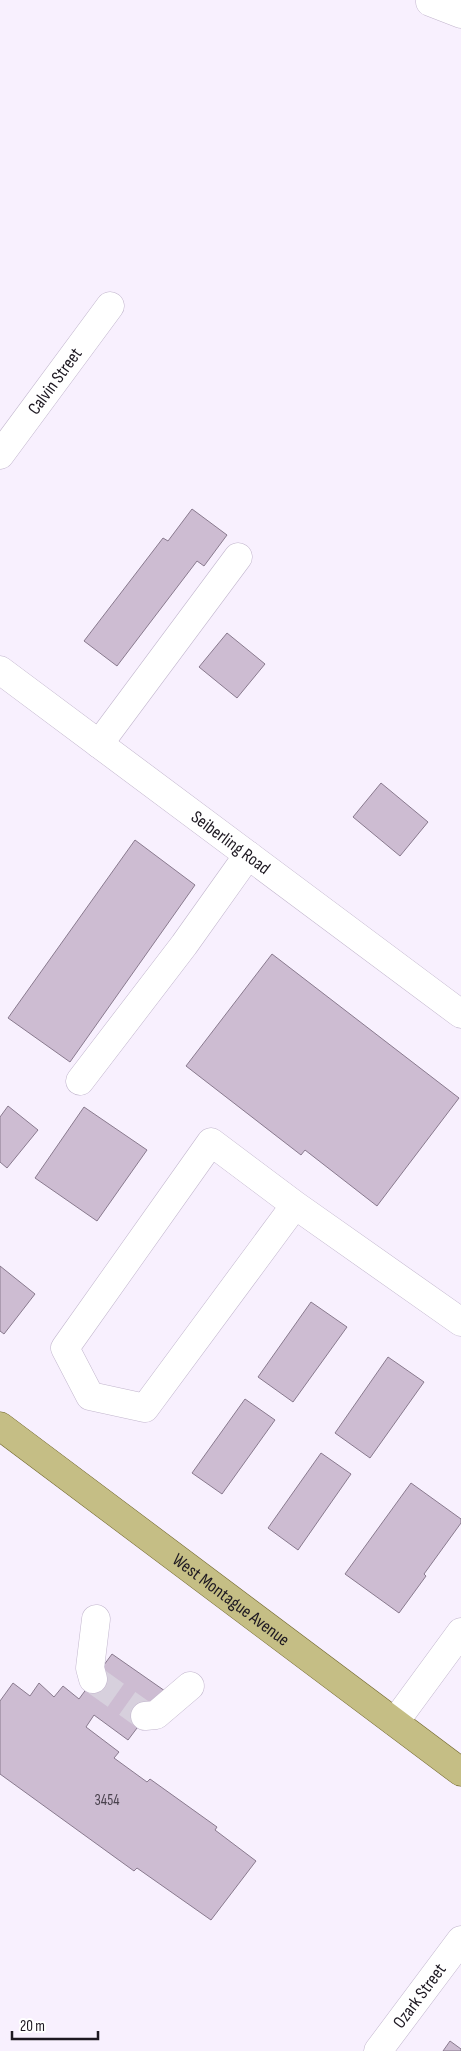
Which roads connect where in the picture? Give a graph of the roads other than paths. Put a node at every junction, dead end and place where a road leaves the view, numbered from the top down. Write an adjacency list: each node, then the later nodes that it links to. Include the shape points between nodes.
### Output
1 (430, 2): 2 (street)
2 (461, 14)
3 (110, 306): 4 (street, Calvin Street)
4 (0, 455)
5 (238, 557): 7 (street)
6 (0, 670): 7 (street, Seiberling Road)
7 (99, 744): 8 (street, Seiberling Road)
8 (248, 855): 9 (street, Seiberling Road); 10 (street)
9 (461, 1014)
10 (80, 1081)
11 (296, 1205): 11 (street, via 211,1142 65,1348 90,1396 145,1408); 12 (street)
12 (461, 1322)
13 (0, 1426): 19 (main road, West Montague Avenue)
14 (96, 1619): 16 (street, via 90,1668)
15 (461, 1632): 19 (street)
16 (93, 1679)
17 (190, 1686): 18 (street, via 156,1715)
18 (145, 1716)
19 (395, 1722): 20 (main road, West Montague Avenue)
20 (461, 1772)
21 (461, 1940): 22 (street, Ozark Street)
22 (451, 1973): 23 (street, Ozark Street)
23 (378, 2051)

